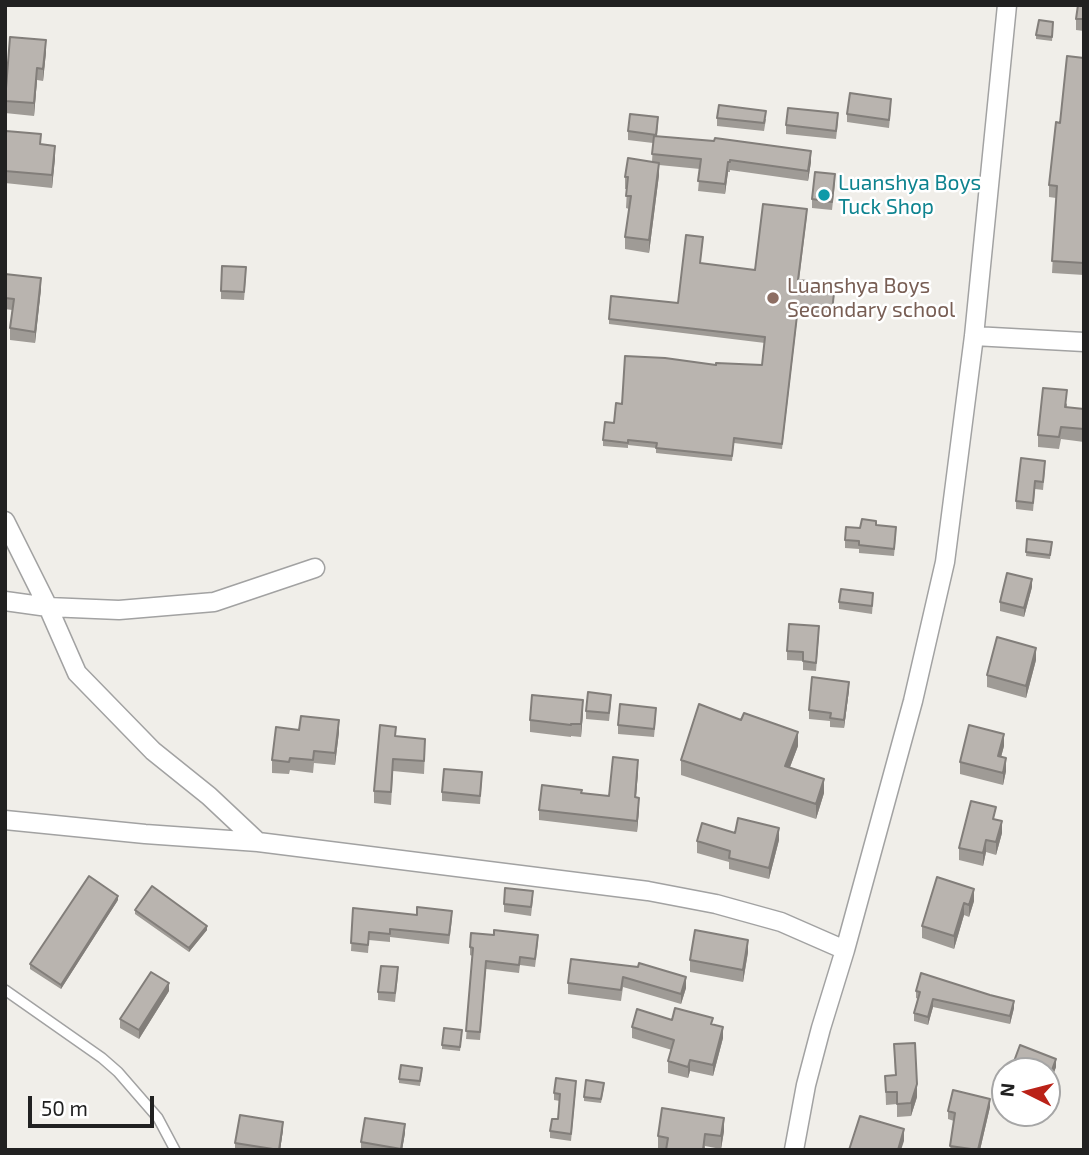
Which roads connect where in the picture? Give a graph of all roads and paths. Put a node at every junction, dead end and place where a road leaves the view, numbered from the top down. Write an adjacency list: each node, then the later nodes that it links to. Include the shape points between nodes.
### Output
1 (1007, 5): 2 (street)
2 (974, 336): 3 (street); 10 (street, via 945,562 913,701)
3 (1084, 342)
4 (5, 521): 7 (street)
5 (315, 568): 7 (street, via 214,602 119,610)
6 (5, 601): 7 (street)
7 (48, 607): 9 (street, via 77,673 153,751)
8 (5, 820): 9 (street)
9 (258, 842): 10 (street, via 648,891 781,922)
10 (845, 950): 13 (street, via 806,1085)
11 (5, 990): 12 (lane, via 118,1072 158,1118)
12 (175, 1150)
13 (794, 1150)

